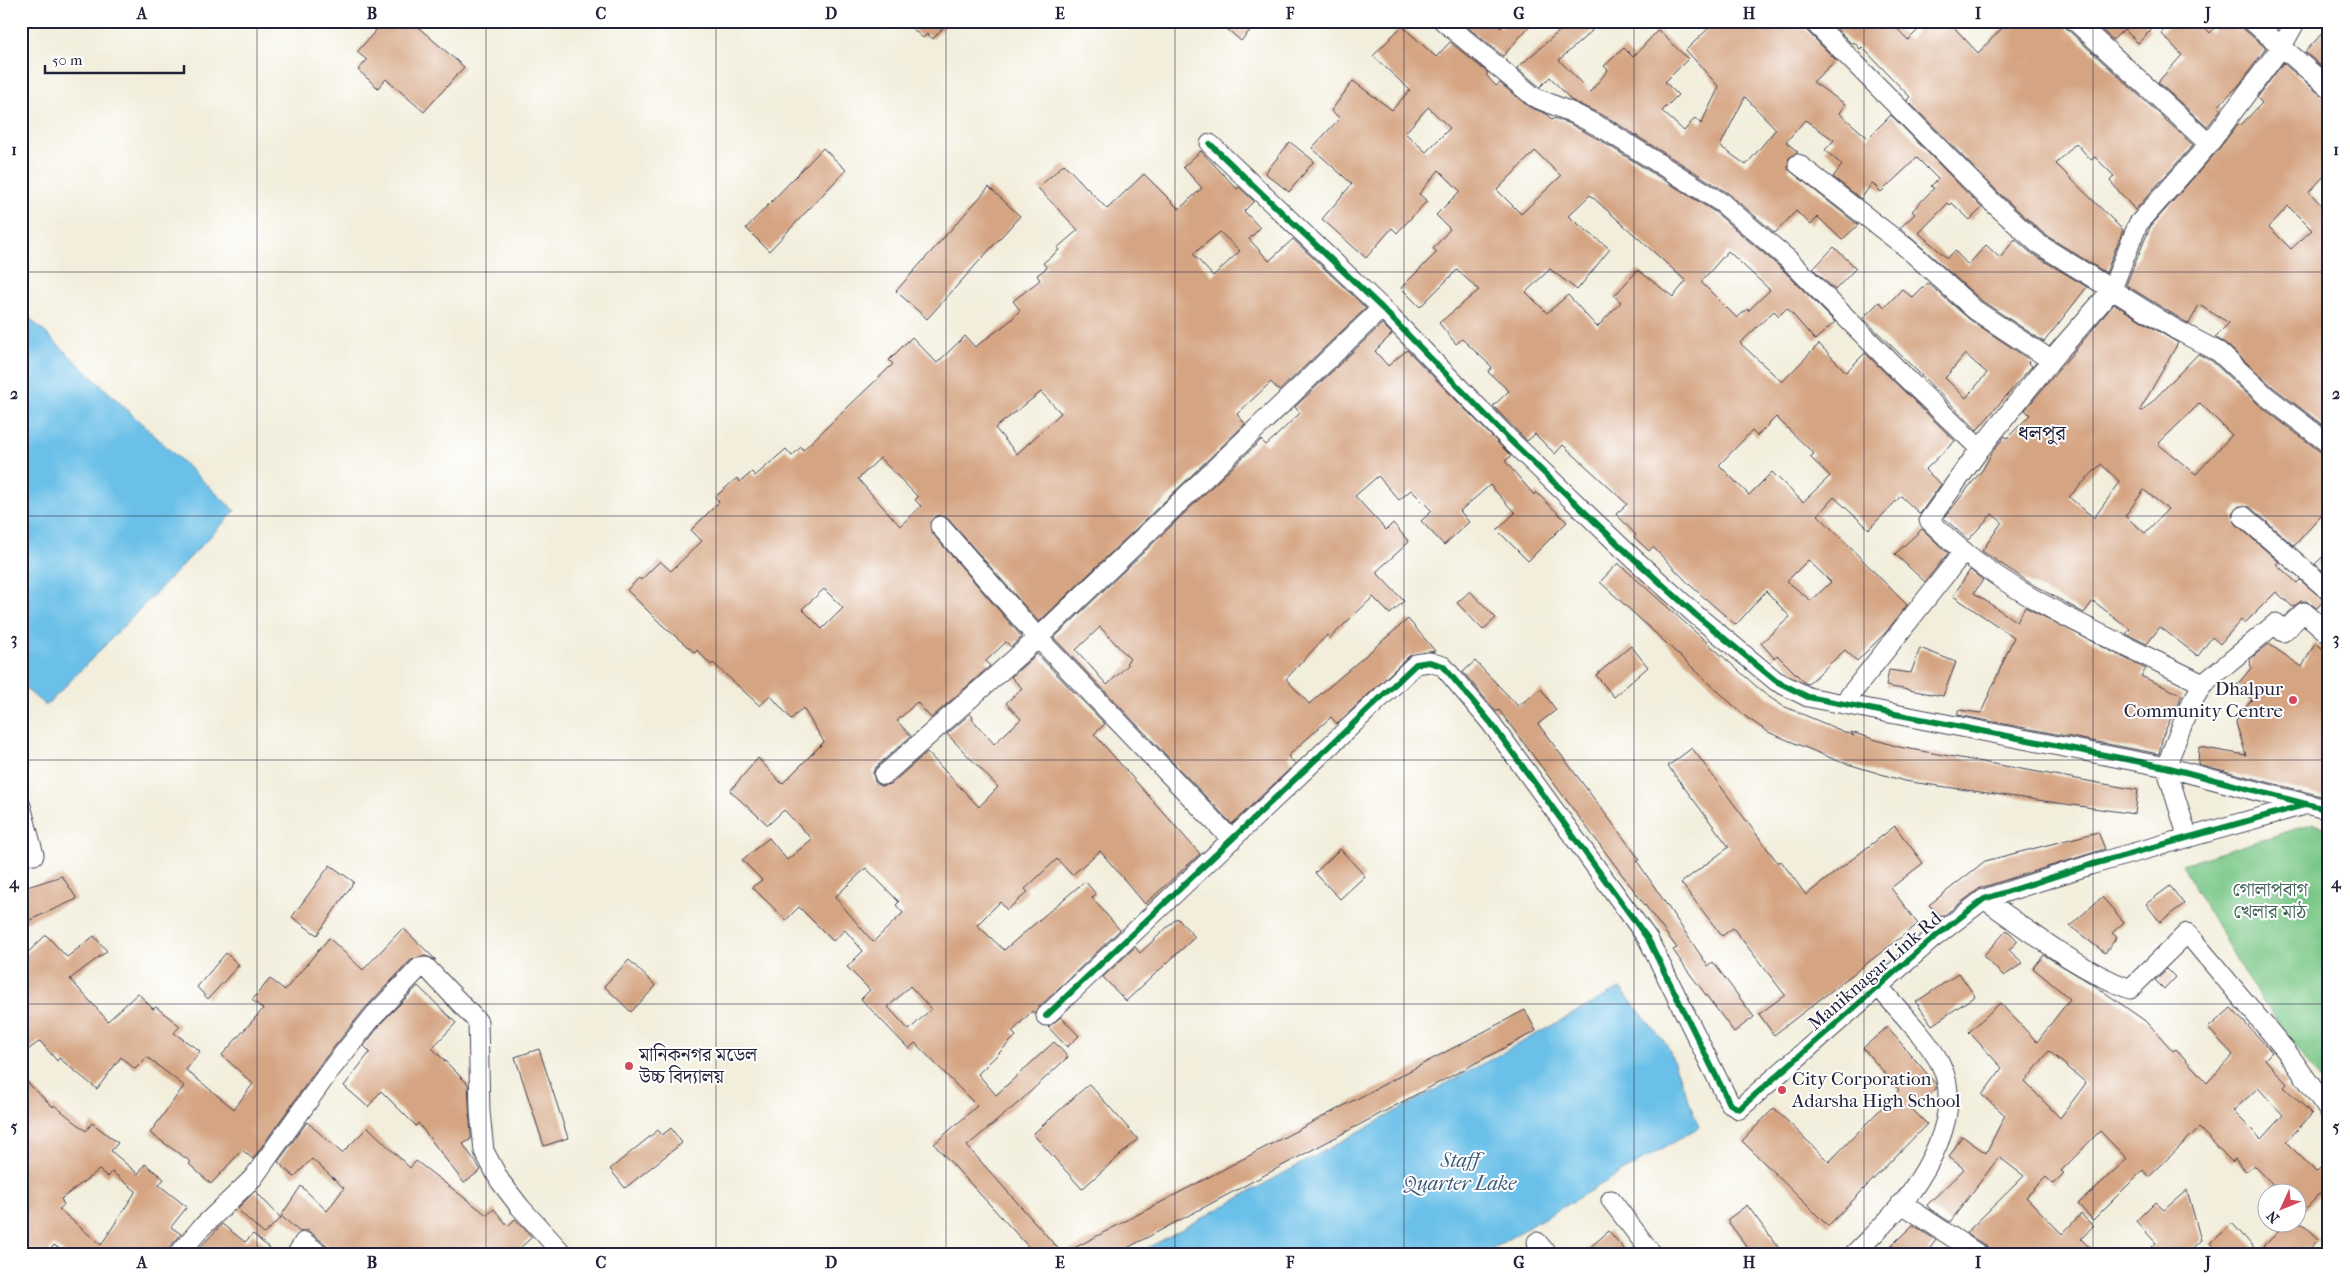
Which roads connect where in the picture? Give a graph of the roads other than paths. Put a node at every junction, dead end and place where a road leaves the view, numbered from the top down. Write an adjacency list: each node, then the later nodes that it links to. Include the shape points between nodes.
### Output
1 (1443, 21): 15 (street, via 1534,97 1604,129 1722,203 1789,260)
2 (1813, 21): 11 (street, via 1993,203 2037,243)
3 (2075, 21): 9 (street)
4 (2252, 21): 6 (street)
5 (2296, 21): 6 (street)
6 (2282, 46): 7 (street); 9 (street)
7 (2329, 88)
8 (1210, 144): 12 (street)
9 (2209, 144): 11 (street, via 2138,224)
10 (1798, 164): 13 (street, via 1908,249 1975,310)
11 (2111, 291): 13 (street); 14 (street, via 2219,352 2266,396)
12 (1382, 308): 21 (street); 23 (street, via 1510,440 1696,615 1776,681 1808,697)
13 (2051, 360): 15 (street)
14 (2329, 444)
15 (1980, 449): 18 (street, via 1930,520)
16 (2243, 516): 19 (street)
17 (940, 526): 21 (street)
18 (1964, 551): 22 (street, via 2026,596); 23 (street)
19 (2329, 591)
20 (2329, 634): 22 (street, via 2304,612 2283,632 2276,623)
21 (1038, 638): 25 (street); 30 (street)
22 (2203, 684): 24 (street, via 2189,707)
23 (1843, 704): 24 (street)
24 (2166, 767): 26 (street); 29 (street)
25 (884, 775)
26 (2304, 805): 28 (street); 29 (street, Maniknagar Link Rd)
27 (21, 806): 31 (street)
28 (2329, 810)
29 (2188, 838): 32 (street, Maniknagar Link Rd, via 2090,864)
30 (1232, 840): 33 (street, Maniknagar Link Rd, via 1416,664 1429,662 1443,666 1491,724 1648,939 1730,1104 1739,1109); 34 (street)
31 (34, 855)
32 (1984, 900): 33 (street, Maniknagar Link Rd, via 1931,940); 35 (street, via 2053,948 2108,981 2130,989 2187,933 2286,1052)
33 (1879, 987): 37 (street, Maniknagar Link Rd, via 1941,1066 1948,1103 1945,1127 1929,1161)
34 (1046, 1016)
35 (2329, 1112)
36 (1611, 1200): 42 (street)
37 (1901, 1204): 43 (street, Maniknagar Link Rd); 44 (street)
38 (559, 1254): 39 (street, via 500,1181 484,1151 478,1022 426,967 419,968 375,1014 253,1178)
39 (178, 1255)
40 (296, 1255): 41 (street, via 304,1242)
41 (321, 1255)
42 (1653, 1255)
43 (1853, 1255)
44 (1979, 1255)

